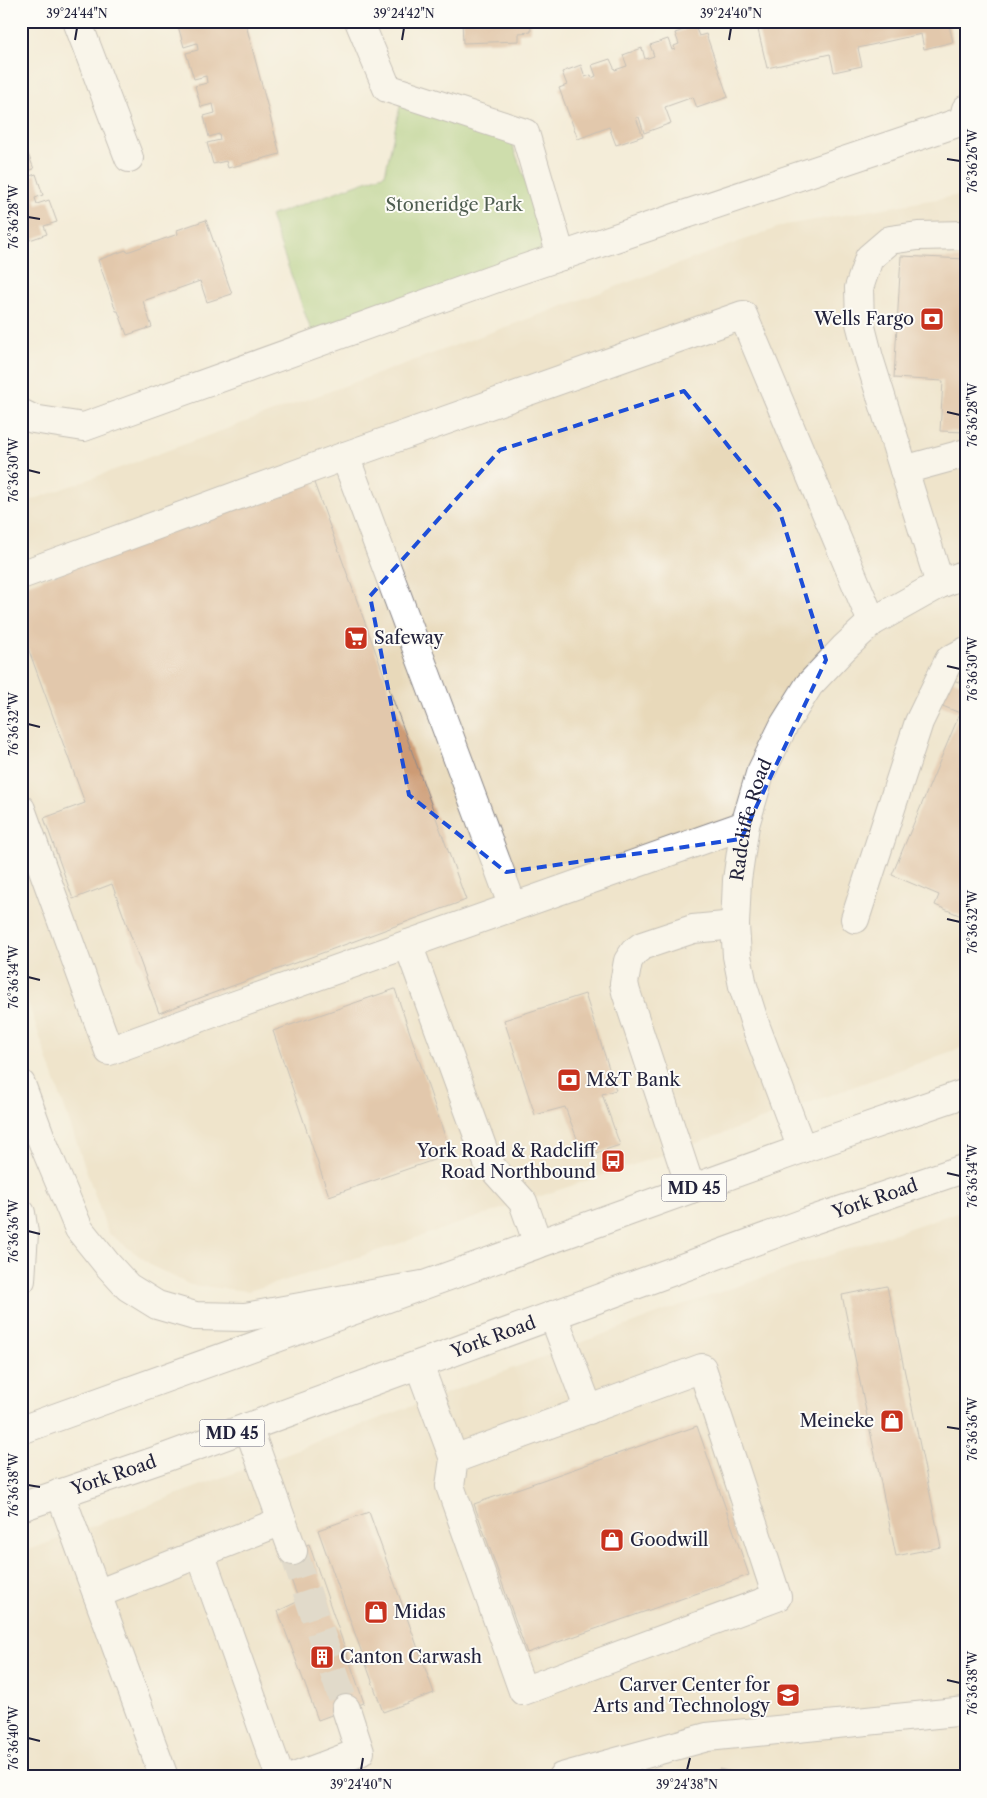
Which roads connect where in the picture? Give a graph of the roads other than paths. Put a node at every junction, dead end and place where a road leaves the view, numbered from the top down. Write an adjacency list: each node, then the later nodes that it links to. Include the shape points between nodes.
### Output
1 (77, 21): 4 (main road)
2 (359, 21): 6 (main road, via 387,88 525,133)
3 (966, 109): 6 (main road, via 963,120)
4 (129, 158)
5 (966, 235): 10 (main road, via 890,240 869,258 859,288 860,323)
6 (561, 256): 7 (main road, via 84,427 33,419)
7 (21, 413)
8 (966, 453): 10 (main road)
9 (346, 456): 12 (main road); 14 (main road, via 743,315); 18 (main road)
10 (904, 470): 13 (main road)
11 (966, 574): 13 (main road, Radcliffe Road)
12 (21, 575)
13 (940, 584): 14 (main road, Radcliffe Road)
14 (872, 622): 17 (main road, Radcliffe Road, via 809,685 784,725 760,774)
15 (966, 652): 19 (main road, via 949,660 919,722)
16 (21, 809): 21 (main road, via 110,1051)
17 (745, 825): 18 (main road); 20 (main road, Radcliffe Road, via 736,880)
18 (513, 907): 21 (main road)
19 (855, 919)
20 (735, 925): 24 (main road, Radcliffe Road, via 746,994); 26 (main road, via 693,929 642,946 634,952 625,971 626,992)
21 (408, 944): 28 (main road, via 488,1163 523,1202)
22 (21, 1084): 30 (main road, via 79,1229 128,1287 157,1305 195,1316 245,1317)
23 (966, 1092): 24 (main road, MD 45)
24 (802, 1149): 26 (main road, MD 45)
25 (966, 1168): 31 (main road, York Road / MD 45)
26 (692, 1189): 28 (main road, MD 45)
27 (21, 1212): 29 (main road, via 24,1233)
28 (538, 1244): 30 (main road, MD 45)
29 (21, 1280)
30 (422, 1285): 34 (main road, MD 45)
31 (553, 1315): 32 (main road, York Road / MD 45); 33 (main road)
32 (419, 1365): 35 (main road, York Road / MD 45); 38 (main road)
33 (589, 1410): 38 (main road); 38 (main road, via 702,1368 777,1597 523,1692 450,1486)
34 (54, 1418): 36 (main road, MD 45); 37 (main road)
35 (248, 1427): 39 (main road, York Road / MD 45); 41 (main road)
36 (21, 1430)
37 (21, 1445)
38 (454, 1459)
39 (60, 1493): 40 (main road, York Road / MD 45); 44 (main road)
40 (21, 1507)
41 (282, 1521): 42 (main road); 43 (main road)
42 (293, 1551)
43 (200, 1553): 44 (main road); 49 (main road)
44 (97, 1594): 48 (main road)
45 (346, 1710): 50 (main road, via 360,1752)
46 (966, 1711): 47 (main road, via 707,1737)
47 (635, 1766): 51 (main road)
48 (164, 1777)
49 (280, 1777)
50 (294, 1777)
51 (562, 1777)

